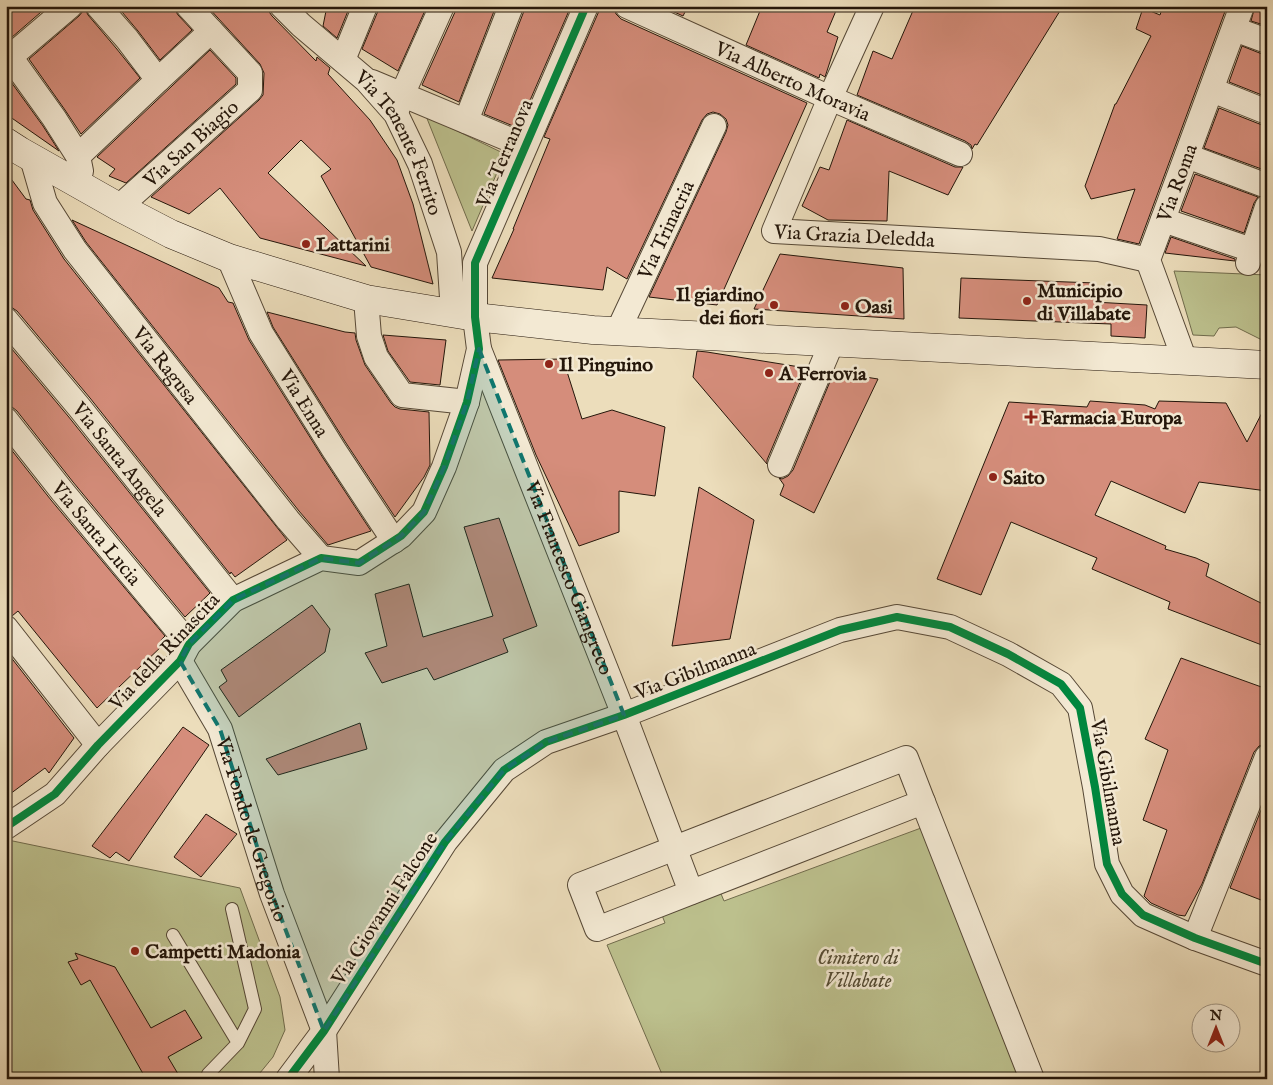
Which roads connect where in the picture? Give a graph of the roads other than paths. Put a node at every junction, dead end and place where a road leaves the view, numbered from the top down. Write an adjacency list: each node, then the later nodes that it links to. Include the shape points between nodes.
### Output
1 (70, 6): 16 (street)
2 (98, 6): 18 (street, via 128,39)
3 (188, 6): 14 (street)
4 (282, 6): 12 (street, Via Tenente Ferrito)
5 (365, 6): 17 (street)
6 (442, 6): 21 (street)
7 (511, 6): 23 (street)
8 (586, 6): 25 (street, Via Terranova)
9 (627, 6): 20 (street, Via Alberto Moravia)
10 (872, 6): 20 (street, Via Grazia Deledda)
11 (1242, 6): 13 (street, Via Roma)
12 (305, 15): 17 (street, Via Tenente Ferrito)
13 (1234, 29): 15 (street); 19 (street, Via Roma)
14 (212, 31): 18 (street); 32 (street, Via San Biagio, via 250,73 250,90)
15 (1267, 41)
16 (8, 54): 28 (street)
17 (343, 60): 21 (street, Via Tenente Ferrito)
18 (158, 80): 28 (street)
19 (1212, 90): 22 (street); 29 (street, Via Roma)
20 (830, 98): 27 (street, Via Alberto Moravia); 37 (street, Via Grazia Deledda, via 774,231 1099,249)
21 (399, 105): 23 (street); 35 (street, Via Tenente Ferrito)
22 (1267, 112)
23 (466, 121): 25 (street)
24 (714, 126): 42 (street, Via Trinacria)
25 (525, 146): 38 (street, Via Terranova)
26 (16, 154): 30 (main road); 51 (street, Via Ragusa, via 75,250)
27 (960, 154)
28 (78, 156): 30 (street, via 81,171)
29 (1187, 156): 31 (street); 34 (street, Via Roma)
30 (77, 183): 32 (main road)
31 (1267, 186)
32 (119, 207): 36 (main road, via 171,234)
33 (1267, 207): 34 (street, via 1250,257)
34 (1163, 220): 37 (street, Via Roma)
35 (449, 252): 38 (street); 40 (street, Via Tenente Ferrito)
36 (229, 258): 39 (main road); 50 (street, Via Enna, via 262,333)
37 (1148, 260): 45 (street)
38 (475, 263): 40 (street, Via Terranova)
39 (366, 299): 40 (main road); 47 (street, via 369,336 376,357 402,395)
40 (464, 315): 42 (main road); 44 (street)
41 (6, 320): 52 (street, Via Santa Angela)
42 (618, 331): 43 (main road)
43 (832, 342): 45 (main road, via 925,355); 49 (street)
44 (479, 349): 47 (street); 55 (street, Via Francesco Giangreco)
45 (1185, 361): 46 (main road)
46 (1267, 365)
47 (467, 402): 50 (street, via 424,512)
48 (6, 420): 54 (street, Via Santa Lucia)
49 (780, 465)
50 (394, 541): 51 (street, via 358,563)
51 (321, 558): 52 (street, Via della Rinascita)
52 (233, 600): 54 (street, Via della Rinascita)
53 (6, 628): 56 (street)
54 (185, 652): 56 (street, Via della Rinascita); 66 (street, Via Fondo de Gregorio, via 220,729 272,894)
55 (624, 715): 60 (street, Via Francesco Giangreco); 64 (street, Via Gibilmanna, via 840,630 897,617 950,627 1061,684 1080,708 1107,864 1122,894 1143,915); 66 (street, Via Giovanni Falcone, via 546,742 504,770 445,842)
56 (98, 745): 59 (street, Via della Rinascita, via 55,794)
57 (1267, 757): 64 (street)
58 (923, 802): 60 (street, via 906,758); 61 (street); 71 (street)
59 (6, 827)
60 (674, 848): 61 (street, Via Francesco Giangreco); 61 (street, via 580,885 597,929)
61 (691, 892)
62 (232, 909): 67 (lane, via 255,1010)
63 (173, 935): 67 (lane)
64 (1195, 938): 65 (street, Via Gibilmanna)
65 (1267, 964)
66 (324, 1031): 69 (street, Via Giovanni Falcone); 70 (street, Via Fondo de Gregorio)
67 (238, 1043): 68 (lane)
68 (208, 1074)
69 (288, 1079)
70 (327, 1079)
71 (1032, 1079)

